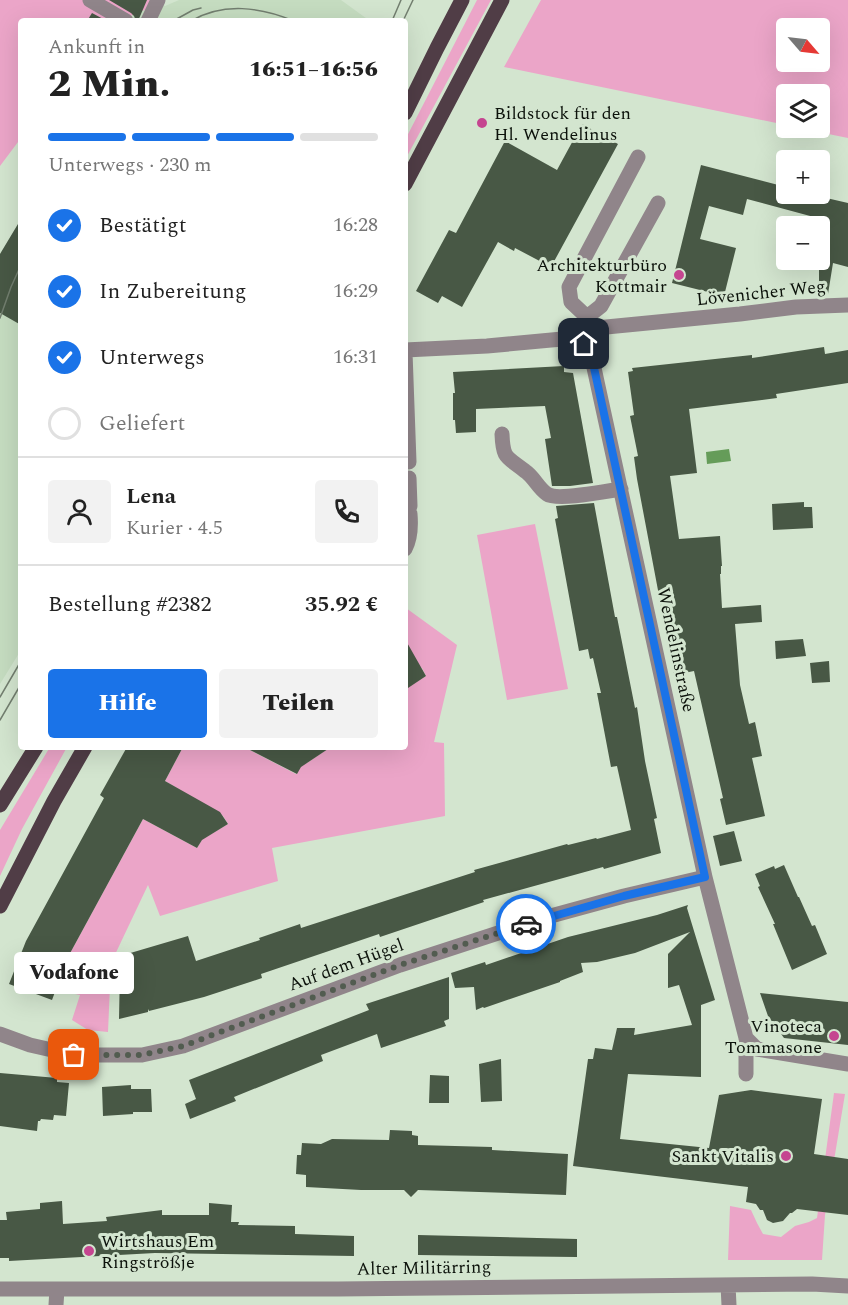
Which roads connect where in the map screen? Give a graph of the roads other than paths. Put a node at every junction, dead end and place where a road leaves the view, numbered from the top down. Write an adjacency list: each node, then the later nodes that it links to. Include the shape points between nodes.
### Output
1 (90, 0): 5 (street)
2 (158, 0): 6 (street)
3 (462, 0): 7 (main road)
4 (502, 0): 9 (main road)
5 (121, 18)
6 (149, 18)
7 (408, 107)
8 (638, 157): 12 (street, via 568,287 571,302)
9 (408, 178)
10 (658, 203): 12 (street, via 601,306)
11 (848, 305): 13 (street, Lövenicher Weg, via 596,328)
12 (587, 317): 13 (street)
13 (573, 338): 14 (street); 19 (street, Wendelinstraße, via 591,354)
14 (408, 351)
15 (408, 434): 17 (street)
16 (502, 434): 19 (street, via 507,458 531,475 549,496)
17 (409, 462)
18 (409, 478): 20 (street)
19 (621, 489): 24 (street, Wendelinstraße)
20 (408, 542)
21 (34, 750): 23 (main road)
22 (83, 750): 25 (main road)
23 (0, 805)
24 (705, 877): 26 (street, Auf dem Hügel, via 525,924 400,965 183,1046 142,1055 74,1055); 27 (street, Wendelinstraße)
25 (0, 906)
26 (0, 1034)
27 (746, 1038): 28 (street, via 757,1049); 29 (street, Wendelinstraße)
28 (848, 1064)
29 (746, 1074)
30 (728, 1285): 31 (street, Alter Militärring); 33 (street, Alter Militärring); 35 (street)
31 (848, 1286)
32 (0, 1289): 33 (street, Alter Militärring)
33 (57, 1289): 34 (street)
34 (56, 1305)
35 (729, 1305)

